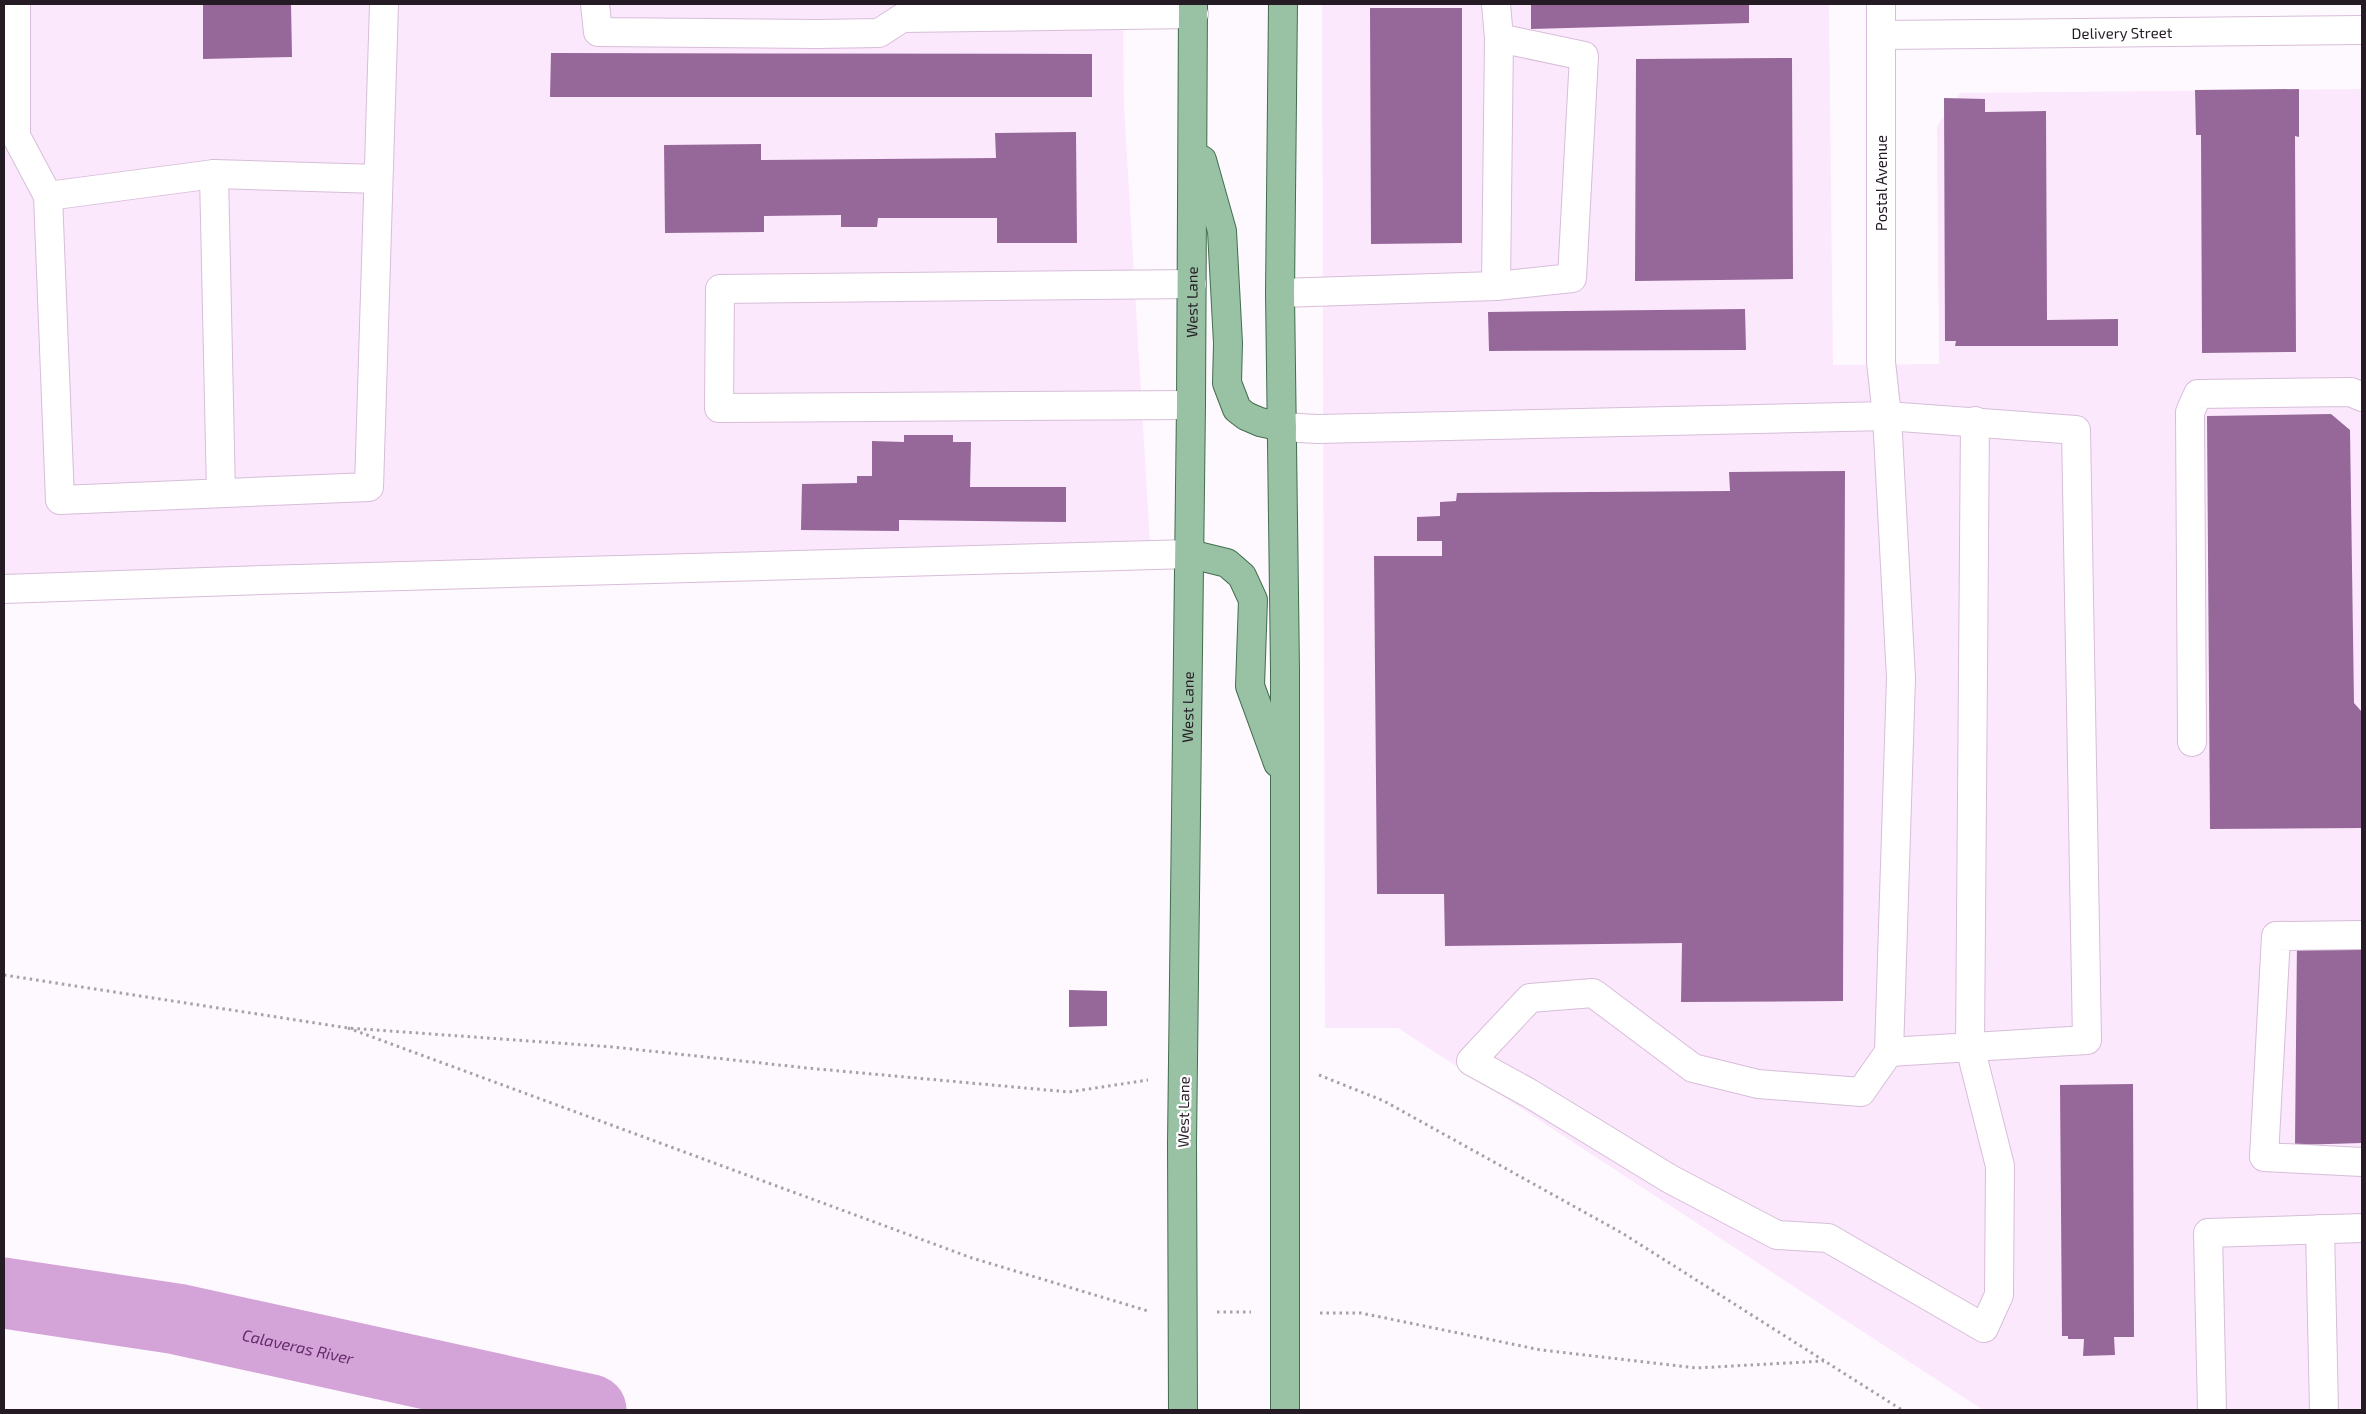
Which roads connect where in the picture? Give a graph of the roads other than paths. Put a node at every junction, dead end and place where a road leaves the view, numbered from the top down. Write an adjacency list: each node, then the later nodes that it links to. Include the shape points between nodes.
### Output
1 (16, 4): 15 (street, via 16,136)
2 (384, 4): 14 (street)
3 (595, 4): 8 (street, via 598,32 879,33)
4 (1284, 4): 18 (main road)
5 (1496, 4): 11 (street)
6 (1881, 4): 10 (street, Postal Avenue)
7 (1194, 9): 8 (street); 12 (main road, West Lane)
8 (902, 11)
9 (2362, 30): 10 (street, Delivery Street)
10 (1881, 35): 21 (street, Postal Avenue, via 1881,362)
11 (1498, 38): 17 (street); 17 (street, via 1584,56 1572,278)
12 (1193, 130): 16 (main road, West Lane); 23 (main road, via 1222,232 1227,383 1237,409 1260,422)
13 (214, 174): 14 (street); 15 (street); 24 (street)
14 (378, 179): 24 (street, via 369,487)
15 (48, 196): 24 (street, via 60,500)
16 (1192, 284): 20 (main road, West Lane); 20 (street, via 720,290 719,408)
17 (1496, 286): 18 (street)
18 (1280, 292): 23 (main road)
19 (2362, 397): 27 (street, via 2351,392 2198,394 2190,412)
20 (1192, 406): 25 (main road, West Lane)
21 (1887, 416): 22 (street); 23 (street); 31 (street, Postal Avenue, via 1901,678)
22 (1975, 421): 30 (street); 30 (street, via 2076,430 2087,1040)
23 (1282, 427): 28 (main road)
24 (221, 493)
25 (1190, 554): 26 (street); 28 (main road, via 1227,563 1242,576 1253,600 1250,686); 35 (main road, West Lane, bridge)
26 (4, 589)
27 (2192, 742)
28 (1285, 780): 36 (main road, bridge)
29 (2362, 934): 32 (street, via 2276,936 2264,1157)
30 (1970, 1047): 31 (street); 31 (street, via 2000,1166 1999,1295 1984,1328 1828,1238 1777,1235 1670,1179 1472,1060 1530,998 1593,993 1693,1068 1758,1084 1861,1092)
31 (1889, 1052)
32 (2362, 1162)
33 (2362, 1228): 34 (street)
34 (2320, 1229): 37 (street, via 2208,1233); 38 (street)
35 (1182, 1410)
36 (1285, 1410)
37 (2212, 1410)
38 (2324, 1410)

